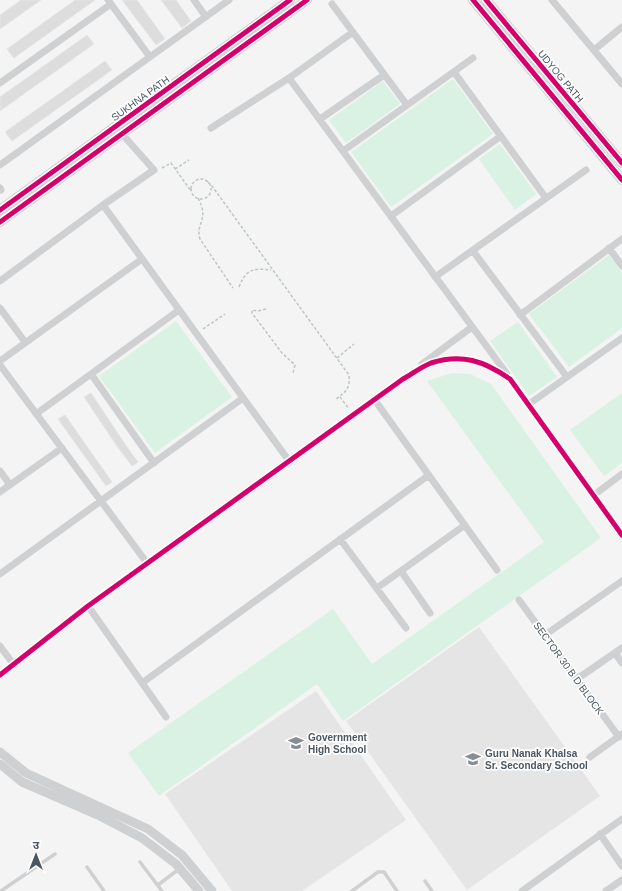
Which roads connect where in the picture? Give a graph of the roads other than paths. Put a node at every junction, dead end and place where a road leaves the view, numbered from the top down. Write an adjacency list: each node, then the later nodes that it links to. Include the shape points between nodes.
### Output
1 (194, 0): 10 (street)
2 (229, 0): 10 (street)
3 (290, 0): 33 (main road, SUKHNA PATH)
4 (306, 0): 24 (main road, SUKHNA PATH)
5 (473, 0): 30 (main road, UDYOG PATH)
6 (486, 0): 27 (main road, UDYOG PATH)
7 (552, 0): 13 (street)
8 (109, 2): 14 (street); 19 (street)
9 (332, 4): 12 (street)
10 (206, 17): 14 (street)
11 (622, 28): 13 (street)
12 (353, 32): 17 (street); 18 (street)
13 (594, 50): 20 (street)
14 (150, 57): 28 (street)
15 (473, 58): 16 (street)
16 (454, 72): 21 (street); 25 (street)
17 (384, 75): 21 (street); 22 (street)
18 (289, 78): 22 (street); 23 (street)
19 (0, 83)
20 (622, 84)
21 (407, 106): 26 (street)
22 (320, 119): 26 (street)
23 (211, 128)
24 (122, 134): 32 (street, via 154,170); 35 (main road, SUKHNA PATH)
25 (501, 136): 31 (street); 34 (street)
26 (343, 152): 34 (street)
27 (622, 163)
28 (0, 165)
29 (586, 170): 31 (street)
30 (622, 180)
31 (546, 198): 38 (street)
32 (103, 205): 39 (street); 42 (street)
33 (0, 210)
34 (391, 216): 41 (street)
35 (0, 222)
36 (622, 239): 37 (street)
37 (609, 248): 40 (street); 45 (street)
38 (472, 251): 41 (street); 45 (street)
39 (142, 259): 44 (street); 48 (street)
40 (622, 266)
41 (435, 277): 46 (street)
42 (0, 281)
43 (0, 308): 48 (street)
44 (179, 310): 51 (street); 55 (street)
45 (520, 314): 52 (street)
46 (472, 327): 53 (street); 54 (street)
47 (622, 338): 52 (street)
48 (25, 342): 49 (street)
49 (0, 361)
50 (0, 365): 58 (street)
51 (91, 374): 58 (street); 61 (street)
52 (567, 377): 57 (street)
53 (403, 378): 54 (street, via 430,364 454,358 476,360); 56 (street)
54 (510, 379): 57 (street)
55 (243, 398): 60 (street); 61 (street)
56 (374, 399): 60 (street); 64 (street)
57 (529, 404): 67 (street)
58 (36, 414): 59 (street)
59 (62, 448): 65 (street); 68 (street)
60 (288, 461): 72 (street)
61 (154, 462): 68 (street)
62 (0, 471): 65 (street)
63 (622, 474): 67 (street)
64 (429, 475): 69 (street); 71 (street)
65 (10, 485): 66 (street)
66 (0, 492)
67 (594, 495): 70 (street)
68 (101, 501): 72 (street); 75 (street)
69 (465, 525): 73 (street); 74 (street)
70 (622, 535)
71 (340, 539): 77 (street); 90 (street)
72 (147, 563): 79 (street)
73 (497, 570)
74 (401, 571): 77 (street); 80 (street)
75 (0, 574)
76 (622, 580): 82 (street)
77 (377, 588): 81 (street)
78 (519, 600): 82 (street, SECTOR 30 B D BLOCK)
79 (88, 606): 87 (street); 90 (street)
80 (430, 613)
81 (406, 628)
82 (545, 635): 89 (street, SECTOR 30 B D BLOCK)
83 (0, 646): 87 (street)
84 (622, 648): 85 (street)
85 (615, 653): 86 (street); 89 (street)
86 (622, 663)
87 (14, 665): 88 (street)
88 (0, 675)
89 (577, 679): 92 (street, SECTOR 30 B D BLOCK)
90 (142, 683): 91 (street)
91 (166, 717)
92 (620, 735): 94 (street)
93 (0, 752): 110 (street, via 26,773 148,829 182,855)
94 (590, 757)
95 (0, 764): 102 (street, via 22,782 98,815 142,838)
96 (621, 820): 97 (street)
97 (600, 834): 100 (street); 114 (street)
98 (55, 854): 106 (lane)
99 (140, 862): 105 (lane)
100 (622, 866)
101 (87, 867): 107 (lane)
102 (180, 869): 105 (lane); 109 (street)
103 (622, 880): 115 (street)
104 (425, 881): 113 (lane)
105 (158, 885): 108 (lane)
106 (1, 891)
107 (104, 891)
108 (162, 891)
109 (198, 891)
110 (212, 891)
111 (352, 891): 112 (lane, via 378,872 384,872)
112 (397, 891)
113 (432, 891)
114 (522, 891)
115 (606, 891)

